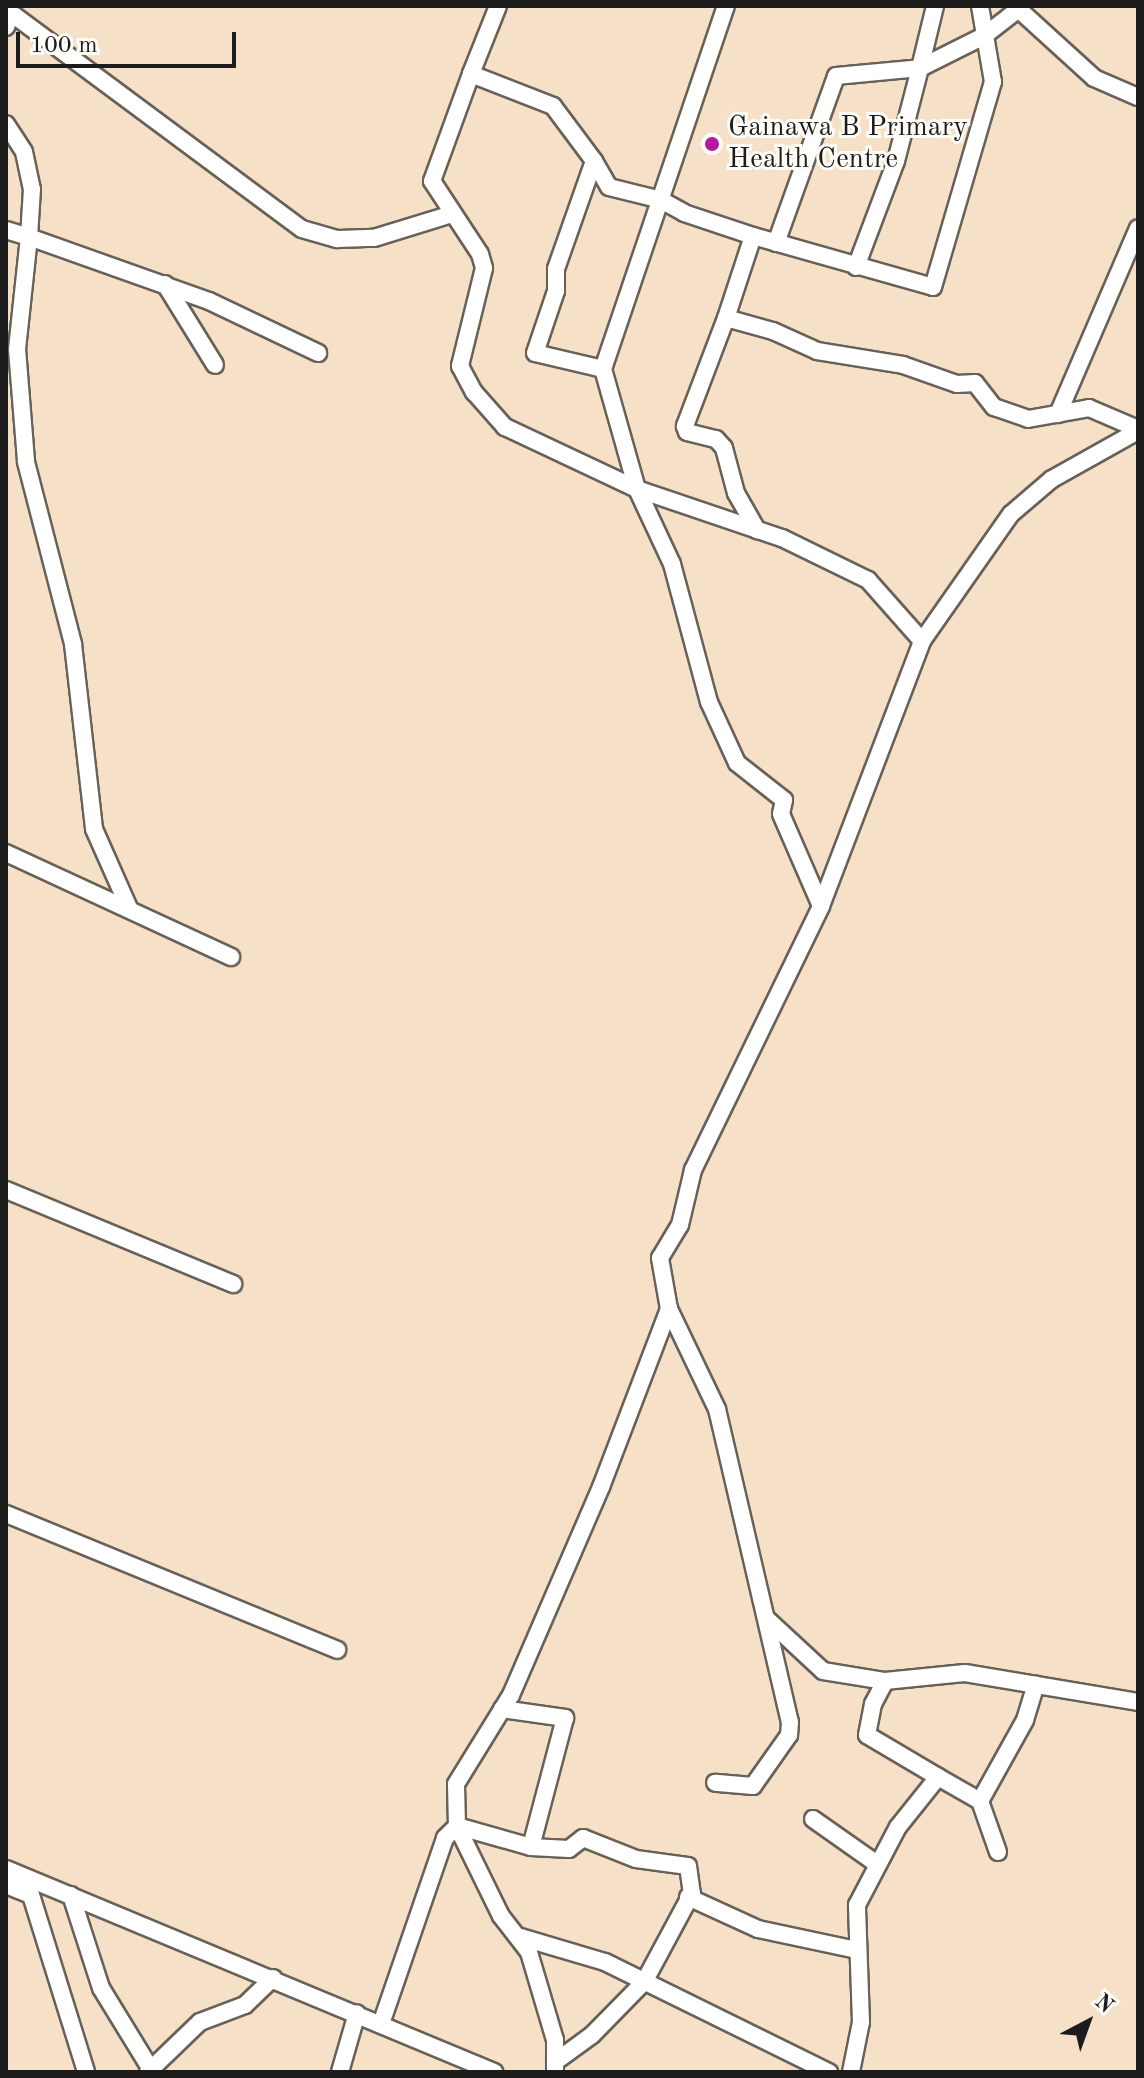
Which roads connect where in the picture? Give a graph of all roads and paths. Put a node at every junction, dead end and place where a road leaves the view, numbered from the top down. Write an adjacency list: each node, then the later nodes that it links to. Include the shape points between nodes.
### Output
1 (498, 6): 9 (street)
2 (726, 6): 13 (street)
3 (935, 6): 8 (street)
4 (980, 6): 7 (street)
5 (1017, 7): 7 (street); 10 (street, via 1094,78)
6 (9, 14): 14 (street, via 302,229 338,239 374,238)
7 (984, 36): 8 (street); 20 (street, via 993,82 933,287)
8 (920, 68): 19 (street, via 836,76); 20 (street, via 896,161)
9 (471, 74): 12 (street, via 553,106); 14 (street, via 432,181)
10 (1138, 97)
11 (6, 124): 18 (street, via 24,152 32,189)
12 (594, 161): 13 (street, via 609,187); 25 (street, via 556,269 556,291 535,353)
13 (661, 200): 17 (street); 25 (street)
14 (452, 214): 28 (street, via 484,268 460,366 474,392 505,427)
15 (1138, 228): 26 (street)
16 (6, 230): 18 (street)
17 (753, 236): 19 (street); 22 (street)
18 (29, 237): 21 (street); 33 (street, via 17,349 26,462 73,644 94,829)
19 (776, 243): 20 (street)
20 (856, 267)
21 (165, 284): 23 (street); 24 (street)
22 (726, 318): 26 (street, via 817,351 903,365 957,384 975,383 994,407 1028,419); 29 (street, via 685,426 687,432 716,439 724,448 736,493)
23 (318, 353)
24 (215, 365)
25 (603, 369): 28 (street)
26 (1058, 414): 27 (street, via 1089,408)
27 (1138, 430): 30 (street, via 1052,479 1011,514)
28 (637, 489): 29 (street); 32 (street, via 672,564 691,626 695,662 722,734 737,763 784,800 781,814)
29 (757, 530): 30 (street, via 868,580)
30 (922, 641): 32 (street)
31 (6, 853): 33 (street)
32 (821, 906): 37 (street, via 693,1170 680,1225 660,1258)
33 (129, 908): 34 (street)
34 (231, 957)
35 (6, 1190): 36 (street)
36 (233, 1284)
37 (669, 1309): 39 (street, via 717,1409); 44 (street, via 601,1487)
38 (6, 1514): 40 (street)
39 (766, 1618): 41 (street, via 823,1671); 46 (street, via 789,1735 753,1786)
40 (337, 1650)
41 (885, 1681): 42 (street, via 965,1673); 45 (street, via 873,1704 867,1735)
42 (1036, 1685): 43 (street); 47 (street, via 1025,1720)
43 (1138, 1702)
44 (502, 1709): 49 (street, via 456,1784); 50 (street, via 565,1718)
45 (938, 1777): 47 (street); 52 (street, via 898,1827)
46 (715, 1783)
47 (980, 1801): 51 (street)
48 (813, 1819): 52 (street)
49 (457, 1826): 50 (street); 57 (street, via 501,1916); 62 (street, via 445,1838)
50 (531, 1847): 56 (street, via 569,1849 583,1838 636,1859 688,1866)
51 (998, 1852)
52 (877, 1864): 58 (street, via 857,1905)
53 (6, 1869): 55 (street)
54 (6, 1885): 65 (street, via 31,1895)
55 (71, 1895): 59 (street); 64 (street, via 101,1988)
56 (688, 1897): 58 (street, via 758,1929); 60 (street)
57 (517, 1936): 60 (street, via 605,1962); 63 (street, via 529,1952 543,1995)
58 (857, 1950): 69 (street, via 861,2022)
59 (273, 1978): 61 (street); 64 (street, via 245,2005 200,2022)
60 (644, 1982): 63 (street); 68 (street)
61 (357, 2013): 62 (street); 66 (street)
62 (381, 2024): 67 (street)
63 (555, 2067)
64 (149, 2070)
65 (86, 2072)
66 (340, 2072)
67 (494, 2072)
68 (829, 2072)
69 (851, 2072)

